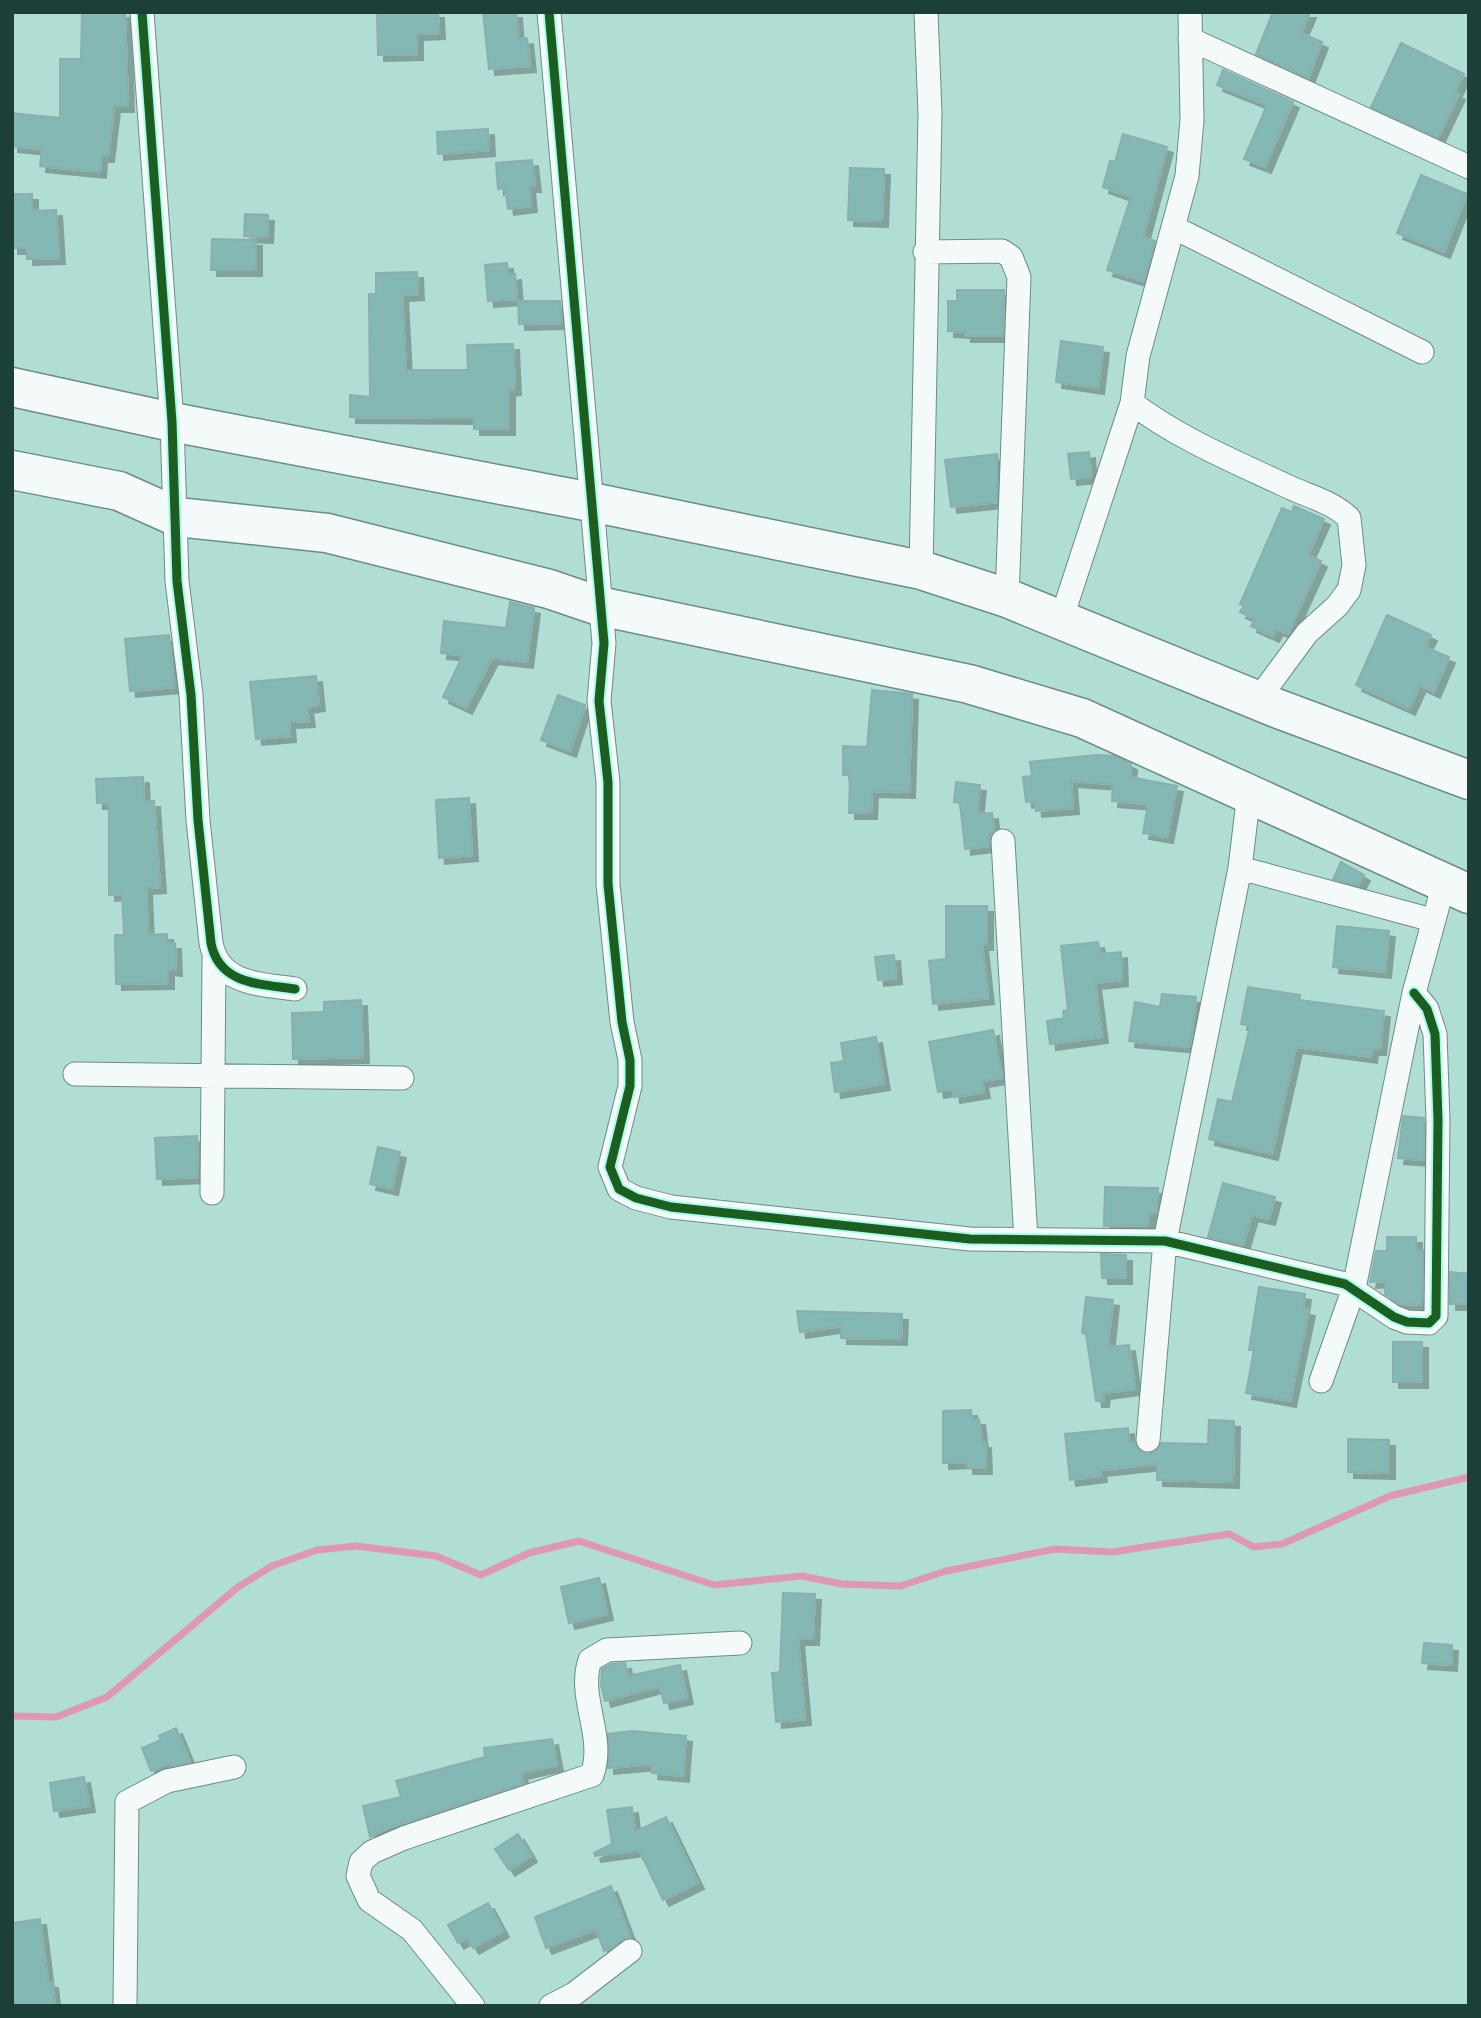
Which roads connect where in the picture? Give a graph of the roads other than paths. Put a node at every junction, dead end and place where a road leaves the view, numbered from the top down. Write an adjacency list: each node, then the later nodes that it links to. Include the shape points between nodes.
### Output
1 (142, 12): 12 (street)
2 (549, 12): 14 (street)
3 (926, 12): 8 (street, via 930,113)
4 (1190, 12): 5 (street)
5 (1190, 39): 6 (street); 7 (street, via 1191,139)
6 (1469, 167)
7 (1173, 227): 9 (street); 11 (street, via 1138,356)
8 (925, 251): 16 (street); 17 (street, via 1003,251 1011,257 1019,277)
9 (1422, 352)
10 (12, 387): 12 (highway)
11 (1132, 403): 19 (street); 20 (street, via 1156,420 1349,517 1354,565 1349,590 1307,633)
12 (172, 422): 14 (highway); 15 (street)
13 (12, 470): 15 (highway, via 119,491)
14 (592, 502): 16 (highway); 18 (street)
15 (177, 517): 18 (highway, via 327,533); 27 (street, via 177,581)
16 (921, 569): 17 (highway)
17 (1007, 598): 19 (highway)
18 (599, 606): 22 (highway, via 969,684 1082,718); 34 (street, via 604,643 599,701 608,782 608,884 622,1021 631,1060 630,1086 610,1167 619,1189 671,1207 970,1239)
19 (1061, 620): 20 (highway)
20 (1259, 698): 21 (highway)
21 (1469, 780)
22 (1249, 793): 24 (street); 25 (highway)
23 (1003, 841): 34 (street)
24 (1240, 868): 26 (street); 35 (street)
25 (1456, 888): 26 (street)
26 (1432, 920): 29 (street)
27 (214, 959): 28 (street, via 226,972 246,981); 31 (street)
28 (295, 989)
29 (1414, 993): 36 (street); 36 (street, via 1427,1009 1435,1034 1436,1316 1430,1323 1407,1322)
30 (75, 1074): 31 (street)
31 (213, 1075): 32 (street); 33 (street)
32 (402, 1078)
33 (212, 1194)
34 (1026, 1240): 35 (street)
35 (1165, 1241): 36 (street); 38 (street)
36 (1354, 1288): 37 (street)
37 (1321, 1381)
38 (1148, 1440)
39 (740, 1643): 43 (street, via 607,1650 590,1660 585,1675 598,1758 592,1775 404,1838 361,1862 358,1876 369,1899 412,1930)
40 (234, 1767): 42 (street, via 167,1781 127,1802)
41 (630, 1951): 44 (street)
42 (125, 2006)
43 (474, 2006)
44 (551, 2006)

